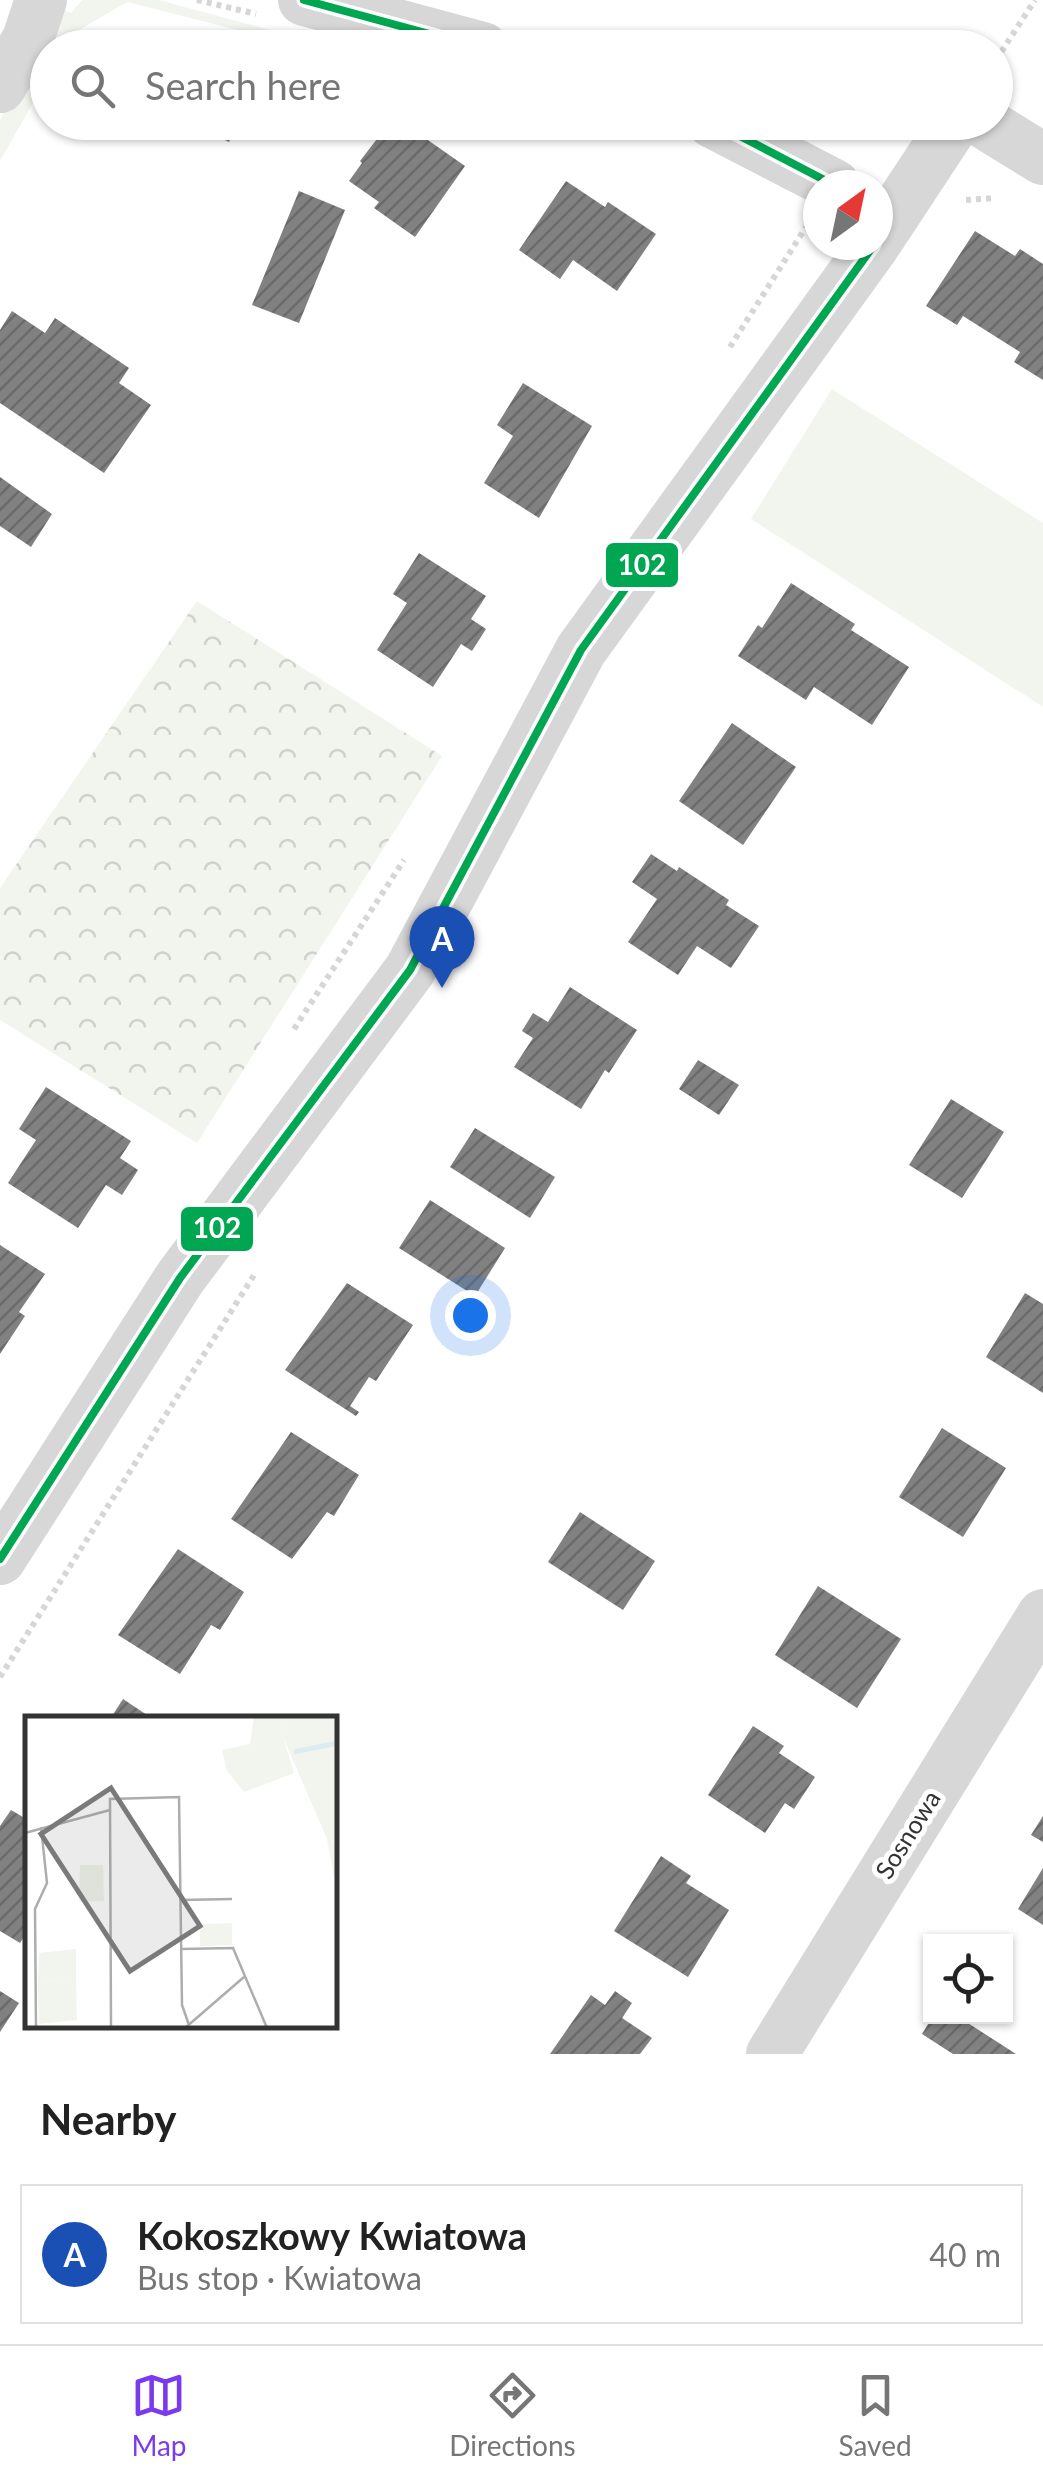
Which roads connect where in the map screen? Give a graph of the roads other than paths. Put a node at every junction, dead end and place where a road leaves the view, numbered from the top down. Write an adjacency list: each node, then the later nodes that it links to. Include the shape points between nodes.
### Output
1 (41, 0): 3 (street)
2 (304, 0): 4 (street)
3 (31, 30)
4 (416, 30)
5 (30, 34): 6 (street)
6 (0, 88)
7 (737, 140): 11 (street)
8 (942, 140): 12 (street)
9 (1013, 140): 10 (street)
10 (1043, 159)
11 (803, 188)
12 (893, 210)
13 (858, 260): 14 (street, via 581,650 410,970 180,1278)
14 (0, 1559)
15 (1035, 1646): 16 (street, Sosnowa)
16 (772, 2054)

